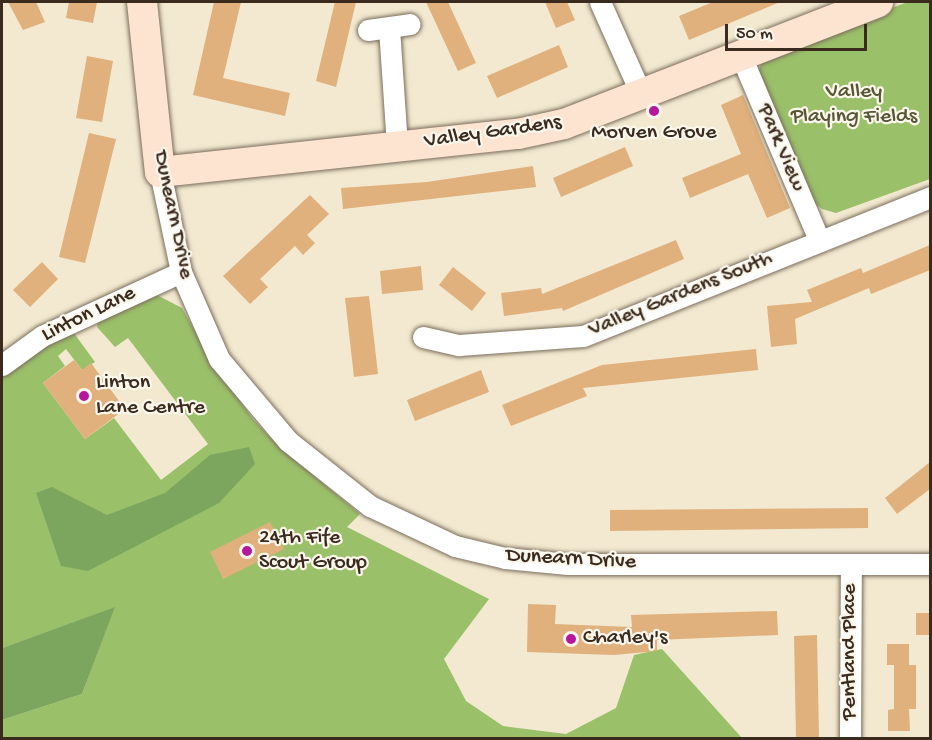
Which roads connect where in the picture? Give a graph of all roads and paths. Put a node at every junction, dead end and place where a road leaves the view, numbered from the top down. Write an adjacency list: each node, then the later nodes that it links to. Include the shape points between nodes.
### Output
1 (142, 2): 10 (street, Dunearn Drive)
2 (600, 2): 8 (street)
3 (878, 2): 7 (street, Valley Gardens)
4 (410, 24): 5 (street)
5 (389, 28): 6 (street); 9 (street)
6 (368, 30)
7 (741, 56): 8 (street, Valley Gardens); 12 (street, Park View)
8 (642, 96): 9 (street, Valley Gardens, via 552,127)
9 (397, 146): 10 (street, Valley Gardens)
10 (160, 172): 13 (street, Dunearn Drive)
11 (930, 197): 12 (street, Valley Gardens South)
12 (819, 240): 14 (street, Valley Gardens South, via 583,336 459,345)
13 (181, 272): 15 (street, Linton Lane, via 42,336); 17 (street, Dunearn Drive, via 219,359 275,428 370,506 455,546 505,558 568,564)
14 (423, 338)
15 (2, 365)
16 (930, 564): 17 (street, Dunearn Drive)
17 (851, 565): 18 (street, Pentland Place)
18 (850, 738)

